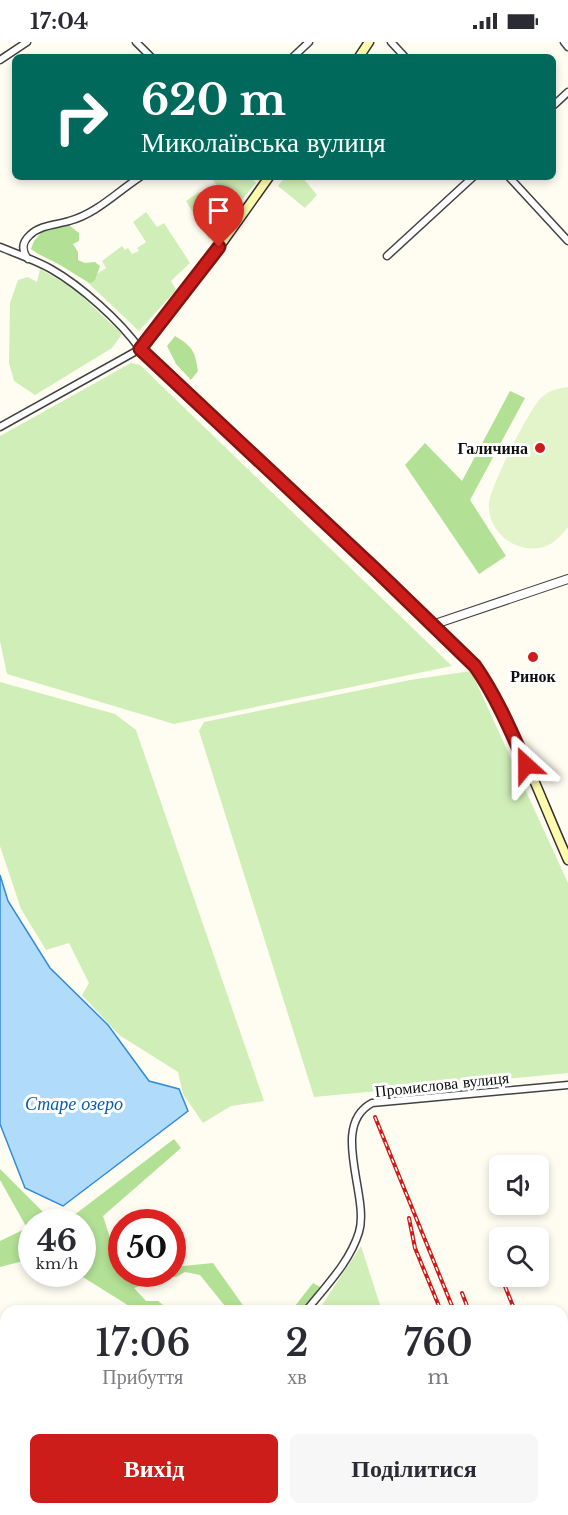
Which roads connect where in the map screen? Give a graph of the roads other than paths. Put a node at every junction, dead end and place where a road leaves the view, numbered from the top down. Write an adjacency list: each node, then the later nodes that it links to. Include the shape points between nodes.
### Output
1 (27, 42): 10 (street)
2 (136, 42): 7 (street)
3 (309, 42): 8 (street)
4 (391, 42): 9 (street)
5 (564, 42): 6 (street)
6 (568, 47)
7 (148, 54)
8 (295, 54)
9 (402, 54)
10 (0, 60)
11 (568, 92): 12 (street)
12 (556, 103)
13 (136, 180): 20 (street, via 82,216 38,228 24,243 23,252)
14 (263, 180): 21 (main road, via 205,267)
15 (470, 180): 19 (street)
16 (512, 180): 17 (street)
17 (568, 241)
18 (0, 247): 20 (street)
19 (387, 256)
20 (29, 260): 21 (street, via 81,291)
21 (140, 349): 22 (street); 24 (main road)
22 (0, 427)
23 (568, 579): 24 (street)
24 (432, 625): 25 (main road, via 485,680)
25 (568, 860)
26 (568, 1085): 27 (street, Промислова вулиця, via 372,1103 362,1108 354,1124 352,1151 360,1229 352,1252)
27 (311, 1305)

